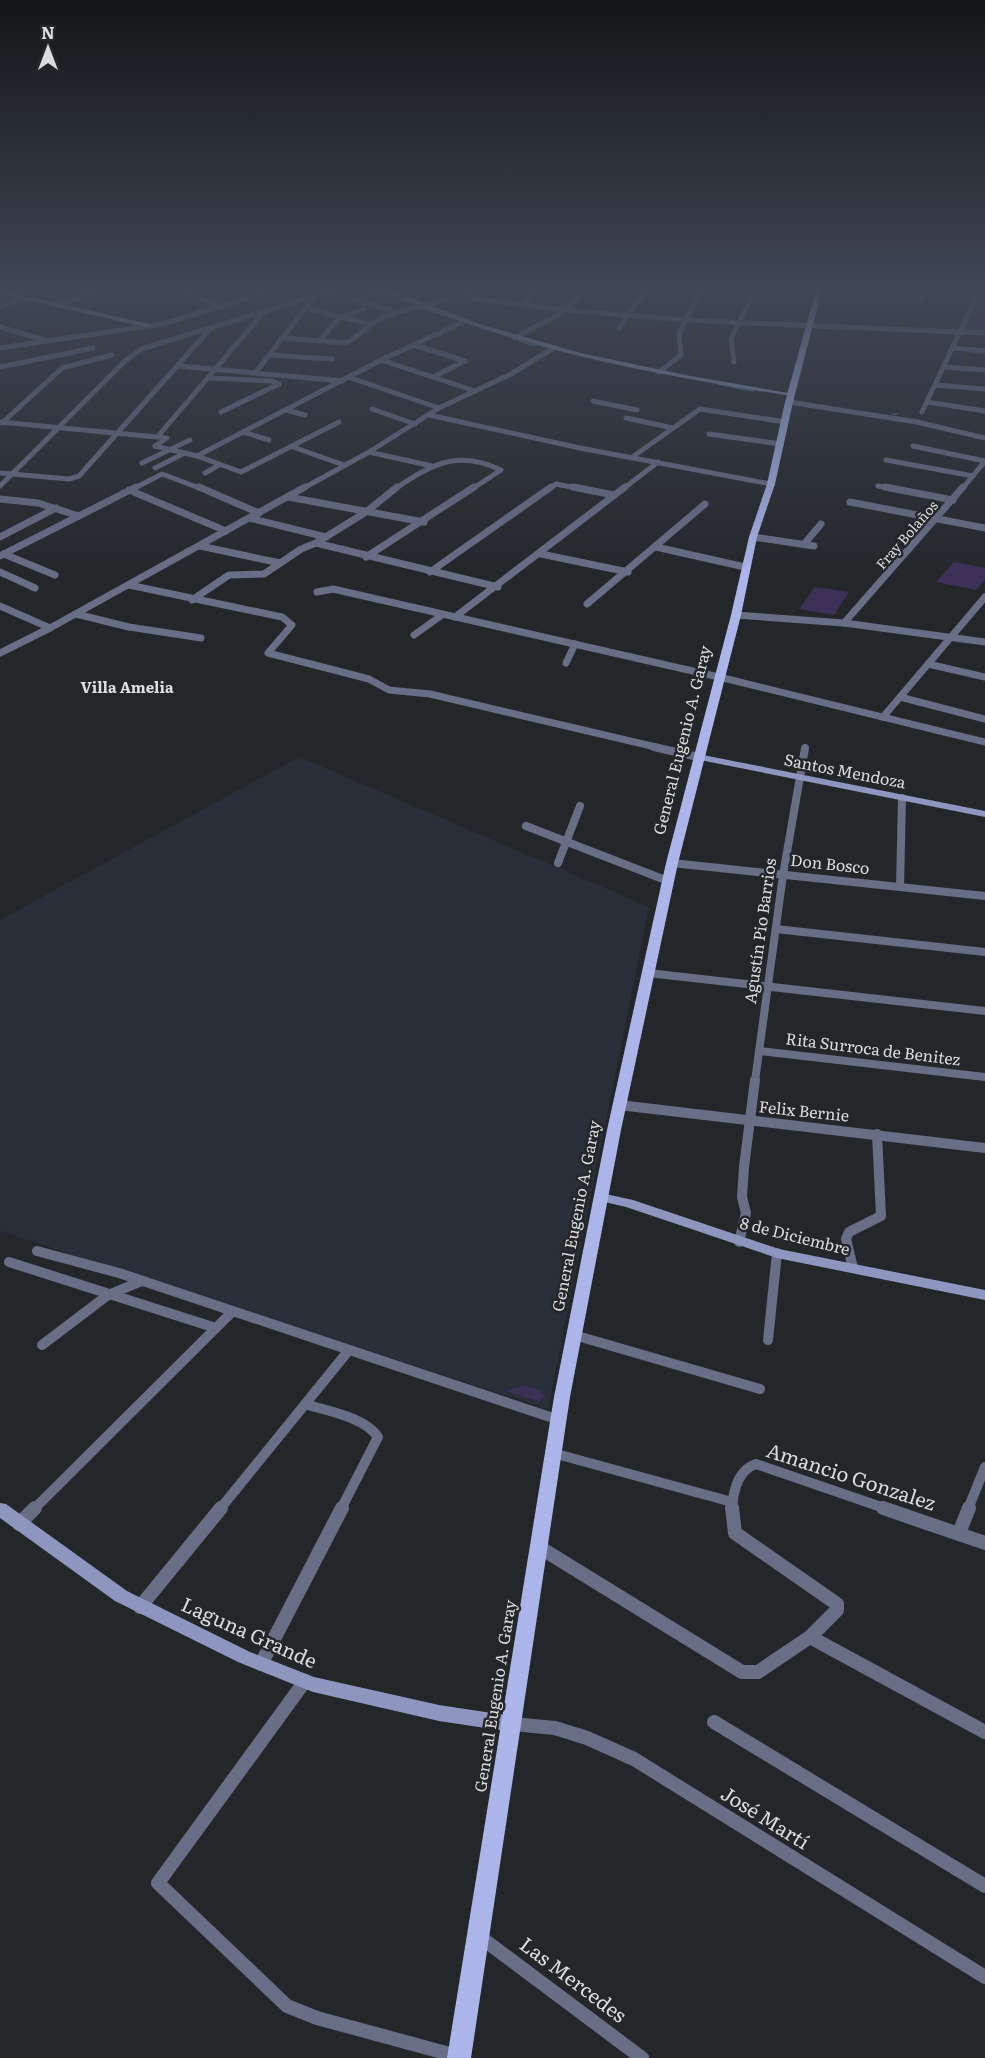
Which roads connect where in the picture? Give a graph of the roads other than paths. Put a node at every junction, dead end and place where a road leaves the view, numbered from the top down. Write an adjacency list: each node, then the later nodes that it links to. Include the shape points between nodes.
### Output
1 (46, 382): 31 (street)
2 (104, 382): 33 (street)
3 (164, 382): 35 (street)
4 (206, 382): 38 (street)
5 (274, 382): 24 (street, via 279,384)
6 (340, 382): 21 (street)
7 (363, 382): 19 (street)
8 (448, 382): 15 (street)
9 (491, 382): 15 (street)
10 (710, 382): 16 (street)
11 (794, 382): 16 (main road, General Eugenio A. Garay)
12 (938, 382): 13 (street)
13 (936, 386): 14 (street); 18 (street)
14 (985, 389)
15 (472, 390): 19 (street)
16 (790, 398): 30 (main road, General Eugenio A. Garay); 39 (street)
17 (593, 401): 22 (street)
18 (927, 402): 23 (street); 25 (street)
19 (439, 408): 27 (street)
20 (372, 409): 32 (street)
21 (286, 410): 26 (street); 36 (street)
22 (637, 410)
23 (985, 411)
24 (221, 412)
25 (922, 412)
26 (305, 415)
27 (429, 415): 32 (street); 49 (street)
28 (626, 418): 34 (street)
29 (339, 422): 44 (street)
30 (786, 422): 34 (street, via 703,409); 42 (main road, General Eugenio A. Garay)
31 (1, 423): 33 (street)
32 (415, 424): 46 (street)
33 (59, 427): 35 (street); 60 (street)
34 (673, 428): 49 (street)
35 (120, 431): 38 (street); 60 (street, via 79,476 69,479)
36 (243, 432): 41 (street); 48 (street)
37 (709, 434): 42 (street)
38 (159, 435): 45 (street, via 167,438 154,445)
39 (985, 438)
40 (190, 440): 45 (street)
41 (269, 440)
42 (781, 444): 62 (main road, General Eugenio A. Garay)
43 (913, 446): 51 (street)
44 (293, 447): 54 (street, via 241,472); 55 (street)
45 (169, 450): 47 (street); 53 (street)
46 (369, 452): 55 (street); 56 (street)
47 (183, 454): 48 (street); 57 (street)
48 (197, 456): 54 (street)
49 (632, 458): 52 (street)
50 (886, 460): 61 (street)
51 (985, 461): 61 (street, Fray Bolaños)
52 (658, 462): 62 (street); 66 (street)
53 (142, 463)
54 (219, 465): 59 (street)
55 (344, 465): 67 (street)
56 (432, 466): 73 (street); 78 (street, via 443,459 464,458 501,470)
57 (155, 468)
58 (0, 473): 60 (street)
59 (206, 473)
60 (12, 474): 63 (street)
61 (973, 476): 69 (street, Fray Bolaños)
62 (771, 484): 84 (main road, General Eugenio A. Garay)
63 (0, 486)
64 (878, 486): 69 (street)
65 (129, 490): 74 (street, via 168,474); 75 (street); 81 (street)
66 (614, 495): 90 (street); 96 (street, via 556,484)
67 (288, 496): 73 (street); 74 (street)
68 (0, 499): 72 (street)
69 (953, 500): 77 (street, Fray Bolaños)
70 (850, 502): 77 (street)
71 (705, 504): 89 (street)
72 (56, 508): 75 (street); 82 (street)
73 (366, 512): 78 (street); 83 (street)
74 (259, 513): 76 (street)
75 (80, 516): 91 (street)
76 (249, 518): 81 (street); 83 (street)
77 (938, 518): 80 (street); 111 (street, Fray Bolaños)
78 (424, 522): 92 (street)
79 (821, 524): 86 (street)
80 (985, 528)
81 (226, 531): 87 (street)
82 (0, 537)
83 (326, 537): 85 (street)
84 (753, 537): 86 (street); 94 (main road, General Eugenio A. Garay)
85 (316, 543): 92 (street); 93 (street)
86 (804, 543): 88 (street)
87 (200, 546): 93 (street); 99 (street)
88 (814, 546)
89 (656, 547): 94 (street); 97 (street)
90 (542, 554): 97 (street); 100 (street)
91 (2, 555): 98 (street)
92 (366, 557): 96 (street)
93 (280, 563): 104 (street, via 261,575 229,575)
94 (746, 567): 109 (main road, General Eugenio A. Garay)
95 (0, 572): 101 (street)
96 (430, 572): 100 (street)
97 (628, 572): 105 (street)
98 (55, 575)
99 (129, 585): 104 (street); 107 (street)
100 (498, 587): 110 (street)
101 (35, 588)
102 (317, 592): 108 (street, via 333,589)
103 (985, 597): 114 (street)
104 (192, 600): 128 (street, via 262,612 290,622 291,628 268,651 271,654 369,679 389,690 430,694)
105 (587, 604)
106 (0, 606): 112 (street)
107 (76, 614): 112 (street); 115 (street)
108 (442, 615): 110 (street); 113 (street)
109 (736, 615): 111 (street); 121 (main road, General Eugenio A. Garay)
110 (455, 617): 117 (street)
111 (844, 623): 114 (street)
112 (50, 628): 118 (street)
113 (414, 635)
114 (950, 637): 116 (street); 120 (street)
115 (201, 638)
116 (985, 642)
117 (575, 644): 119 (street); 121 (street)
118 (0, 653)
119 (566, 663)
120 (928, 664): 122 (street); 123 (street)
121 (720, 677): 124 (street); 128 (main road, General Eugenio A. Garay)
122 (985, 677)
123 (900, 697): 124 (street); 125 (street)
124 (883, 717): 126 (street)
125 (985, 718)
126 (985, 742)
127 (806, 748): 129 (street, Agustín Pio Barrios)
128 (698, 757): 129 (street, Santos Mendoza); 136 (main road, General Eugenio A. Garay)
129 (800, 777): 130 (street, Santos Mendoza); 137 (street, Agustín Pio Barrios)
130 (902, 798): 132 (street, Santos Mendoza); 139 (street)
131 (580, 806): 134 (street)
132 (985, 814)
133 (526, 826): 134 (street)
134 (567, 842): 135 (street); 138 (street)
135 (558, 863)
136 (672, 863): 137 (street, Don Bosco); 138 (main road, General Eugenio A. Garay)
137 (783, 874): 139 (street, Don Bosco); 141 (street, Agustín Pio Barrios)
138 (668, 880): 143 (main road, General Eugenio A. Garay)
139 (900, 887): 140 (street, Don Bosco)
140 (985, 896)
141 (776, 929): 142 (street); 144 (street, Agustín Pio Barrios)
142 (985, 952)
143 (648, 973): 144 (street); 148 (main road, General Eugenio A. Garay)
144 (768, 986): 145 (street); 146 (street, Agustín Pio Barrios)
145 (985, 1011)
146 (759, 1051): 147 (street, Rita Surroca de Benitez); 149 (street, Agustín Pio Barrios)
147 (985, 1077)
148 (619, 1105): 149 (street, Felix Bernie); 152 (main road, General Eugenio A. Garay)
149 (750, 1120): 150 (street, Felix Bernie); 153 (street, Agustín Pio Barrios, via 742,1197 746,1213)
150 (877, 1134): 151 (street, Felix Bernie); 157 (street, via 881,1216 849,1232 846,1239)
151 (985, 1148)
152 (601, 1197): 153 (street, 8 de Diciembre); 163 (main road, General Eugenio A. Garay)
153 (739, 1242): 155 (street, 8 de Diciembre)
154 (37, 1251): 158 (street)
155 (777, 1253): 157 (street, 8 de Diciembre); 164 (street)
156 (9, 1262): 159 (street)
157 (853, 1268): 160 (street, 8 de Diciembre)
158 (142, 1281): 159 (street); 161 (street)
159 (108, 1295): 162 (street); 165 (street)
160 (985, 1295)
161 (232, 1312): 162 (street); 166 (street)
162 (216, 1328): 174 (street)
163 (574, 1335): 167 (street); 169 (main road, General Eugenio A. Garay)
164 (768, 1340)
165 (42, 1345)
166 (349, 1350): 168 (street); 169 (street)
167 (760, 1389)
168 (305, 1404): 178 (street); 180 (street, via 363,1424 374,1429 378,1437)
169 (559, 1420): 170 (main road, General Eugenio A. Garay)
170 (553, 1454): 172 (street); 177 (main road, General Eugenio A. Garay)
171 (985, 1467): 175 (street)
172 (732, 1502): 175 (street, Amancio Gonzalez, via 743,1469 756,1464); 179 (street, via 731,1526 735,1533 837,1604 837,1610)
173 (0, 1509): 174 (street, Laguna Grande)
174 (20, 1524): 178 (street, Laguna Grande)
175 (959, 1533): 176 (street, Amancio Gonzalez)
176 (985, 1543)
177 (539, 1547): 179 (street, via 742,1672 758,1672); 183 (main road, General Eugenio A. Garay)
178 (140, 1607): 180 (street, Laguna Grande)
179 (810, 1637): 184 (street)
180 (261, 1664): 181 (street, Laguna Grande)
181 (305, 1681): 183 (street, Laguna Grande, via 381,1701); 188 (street, via 158,1883 287,2006)
182 (714, 1722): 185 (street)
183 (512, 1724): 186 (main road, General Eugenio A. Garay); 187 (street, José Martí, via 555,1728 634,1759)
184 (985, 1732)
185 (985, 1886)
186 (478, 1935): 188 (main road, General Eugenio A. Garay); 189 (street, Las Mercedes)
187 (985, 1977)
188 (459, 2057)
189 (642, 2058)

